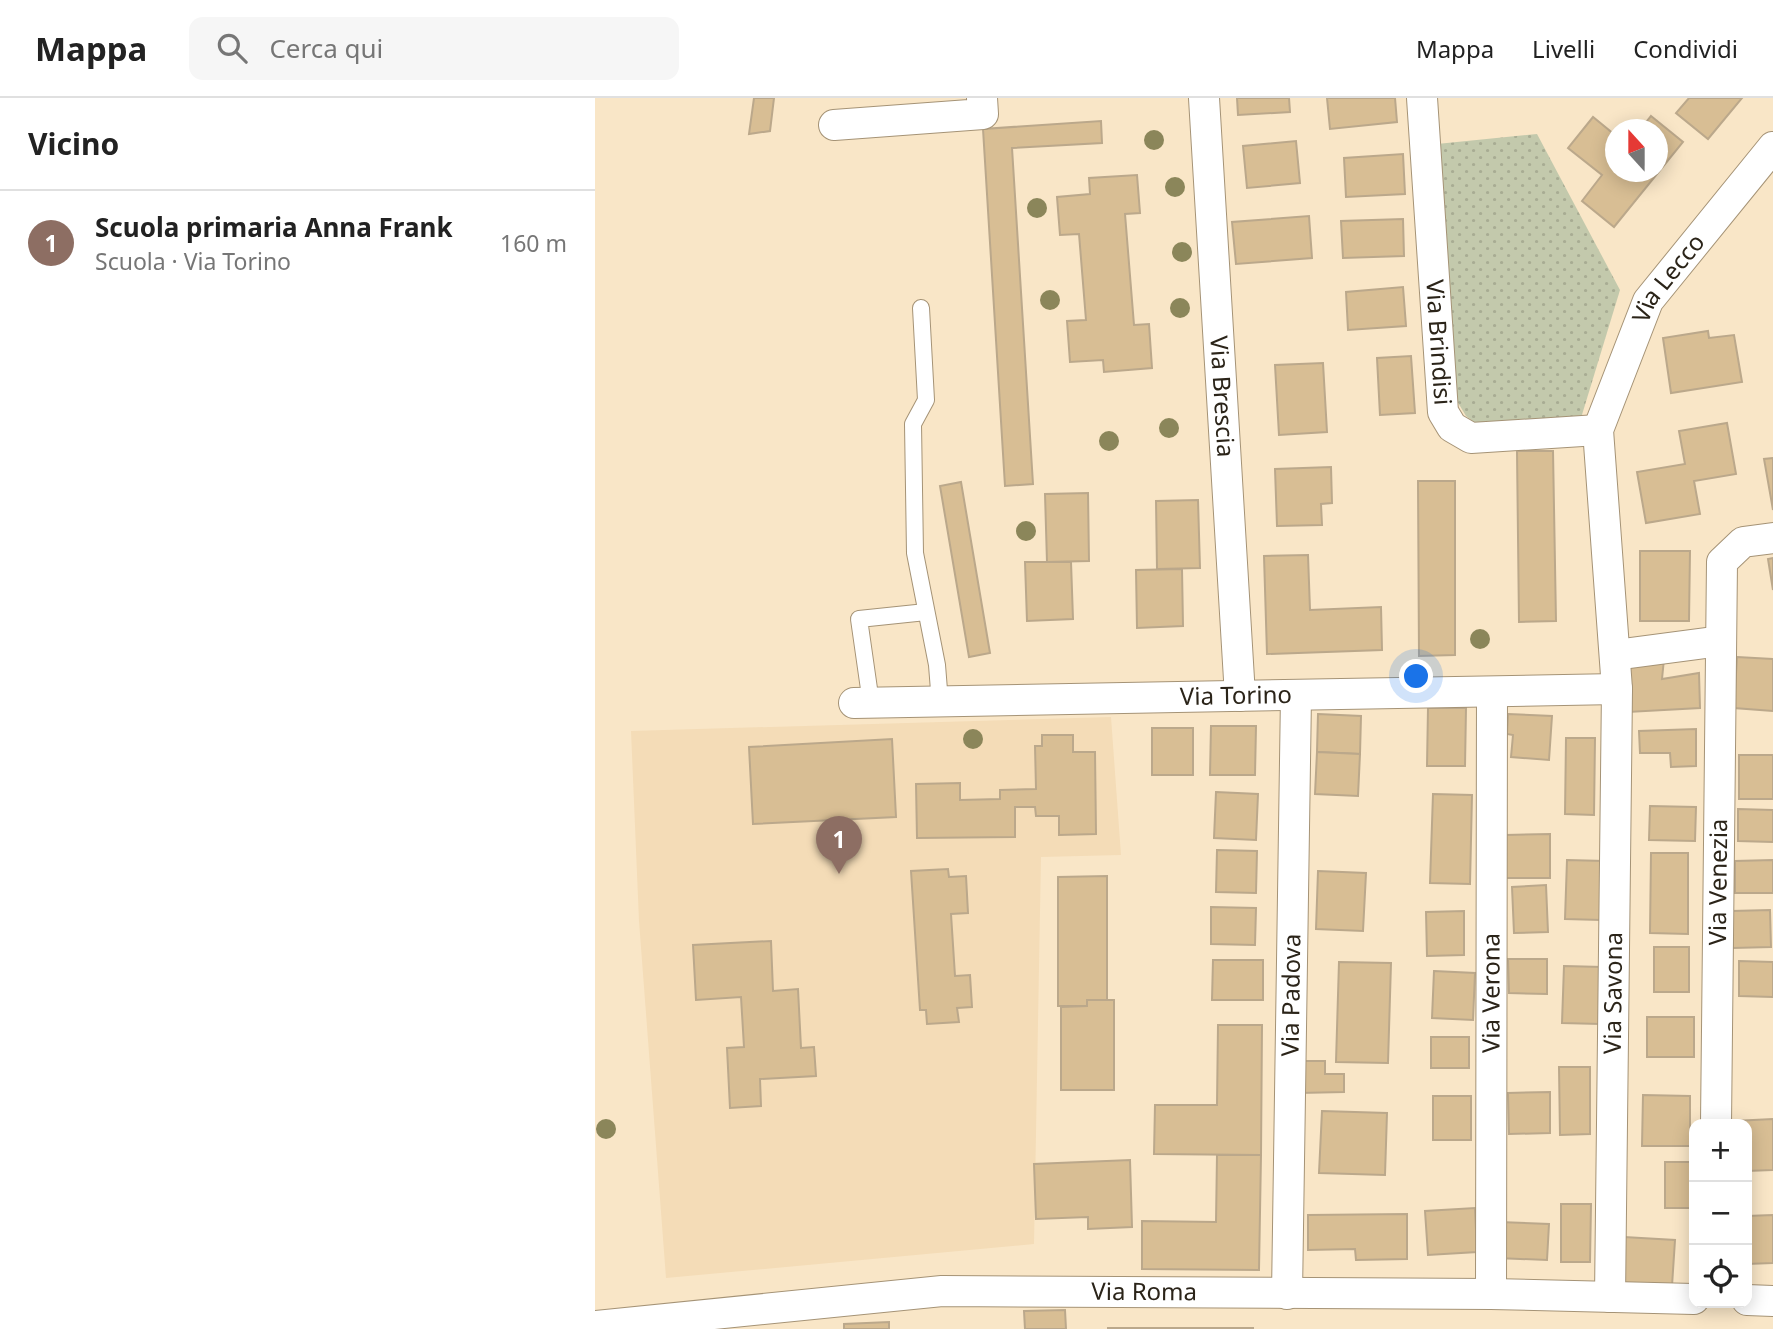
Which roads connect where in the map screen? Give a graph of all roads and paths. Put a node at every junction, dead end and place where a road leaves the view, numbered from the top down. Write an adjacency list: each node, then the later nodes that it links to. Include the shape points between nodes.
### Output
1 (982, 98): 4 (street, via 983,114)
2 (1204, 98): 15 (street, Via Brescia)
3 (1422, 98): 7 (street, Via Brindisi, via 1443,412 1452,427 1471,438)
4 (834, 125)
5 (1773, 147): 7 (street, Via Lecco, via 1648,302)
6 (921, 308): 9 (lane, via 926,400 913,424 915,553)
7 (1598, 430): 11 (street)
8 (1773, 538): 10 (street, Via Venezia, via 1742,542 1722,562)
9 (926, 611): 16 (lane, via 859,619); 17 (lane)
10 (1721, 641): 11 (street); 18 (street, Via Venezia)
11 (1615, 655): 12 (street)
12 (1617, 689): 13 (street, Via Torino); 21 (street, Via Savona)
13 (1492, 692): 14 (street, Via Torino); 20 (street, Via Verona)
14 (1296, 695): 15 (street, Via Torino); 19 (street, Via Padova)
15 (1240, 696): 17 (street, Via Torino)
16 (863, 703): 17 (street, Via Torino)
17 (940, 703)
18 (1716, 1119)
19 (1287, 1294): 20 (street, Via Roma); 25 (street, Via Roma, via 942,1291)
20 (1491, 1294): 21 (street, Via Roma)
21 (1610, 1297): 22 (street, Via Roma)
22 (1689, 1299)
23 (1752, 1300): 24 (street)
24 (1773, 1301)
25 (595, 1326)

